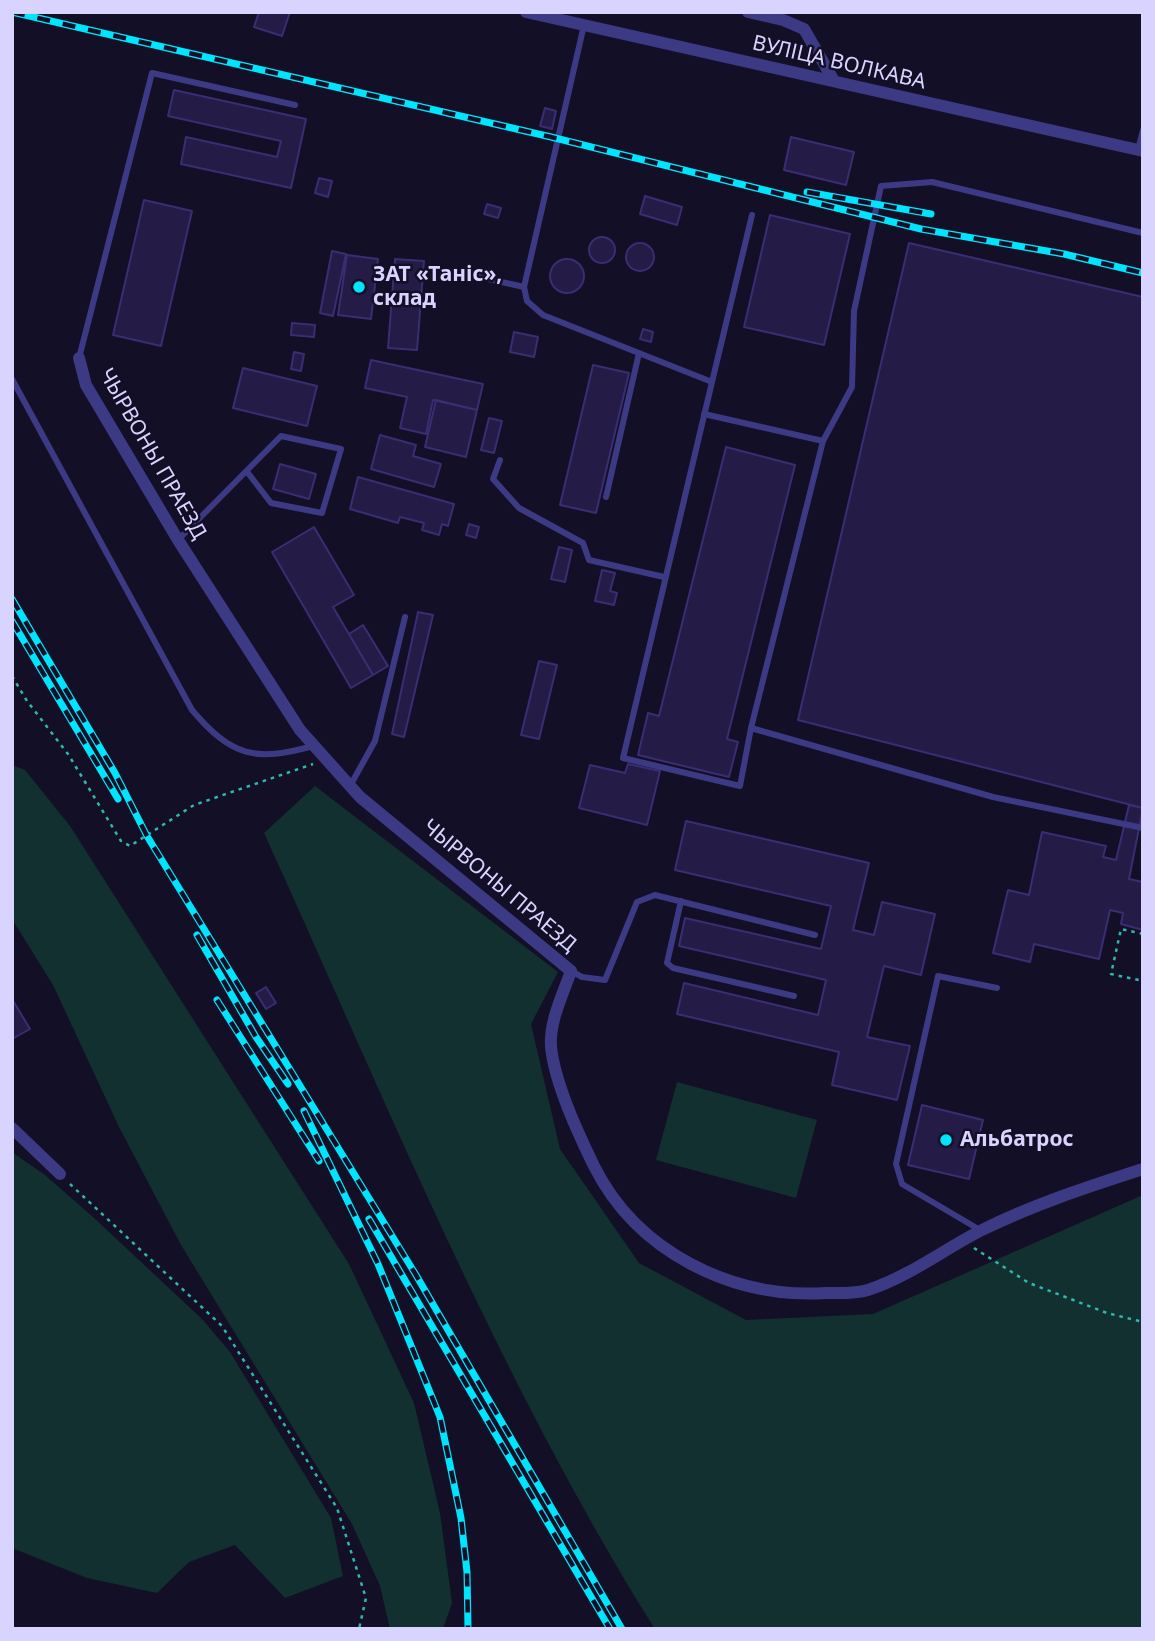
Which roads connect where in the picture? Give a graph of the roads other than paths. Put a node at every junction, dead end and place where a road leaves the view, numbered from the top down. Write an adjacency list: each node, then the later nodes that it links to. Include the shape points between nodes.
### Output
1 (526, 12): 3 (street, ВУЛІЦА ВОЛКАВА)
2 (748, 12): 4 (street, via 804,29)
3 (584, 25): 4 (street, ВУЛІЦА ВОЛКАВА); 11 (lane)
4 (834, 81): 7 (street, ВУЛІЦА ВОЛКАВА)
5 (295, 104): 13 (lane, via 152,74)
6 (1143, 130): 7 (lane)
7 (1140, 151)
8 (752, 215): 15 (lane)
9 (1143, 233): 17 (lane, via 932,182 881,187 854,311 852,387)
10 (453, 271): 11 (lane)
11 (524, 287): 12 (lane, via 527,301 543,315)
12 (639, 353): 15 (lane); 20 (lane)
13 (79, 358): 21 (street, ЧЫРВОНЫ ПРАЕЗД, via 86,385)
14 (12, 379): 25 (lane, via 192,710 213,735 244,752 277,756)
15 (712, 382): 16 (lane)
16 (704, 414): 17 (lane); 22 (lane)
17 (823, 441): 24 (lane)
18 (500, 460): 22 (lane, via 493,479 519,508 583,543 589,560)
19 (248, 473): 19 (lane, via 281,436 341,449 323,513 271,503); 21 (lane)
20 (606, 497)
21 (178, 540): 25 (street, ЧЫРВОНЫ ПРАЕЗД)
22 (664, 577): 24 (lane, via 623,758 740,786)
23 (405, 617): 26 (lane, via 375,741)
24 (751, 728): 27 (lane, via 993,797)
25 (313, 746): 26 (street, ЧЫРВОНЫ ПРАЕЗД)
26 (350, 786): 30 (street, ЧЫРВОНЫ ПРАЕЗД)
27 (1143, 828)
28 (681, 901): 29 (lane); 30 (lane, via 655,895 637,902 606,979); 32 (lane, via 667,963)
29 (815, 935)
30 (571, 971): 36 (street, ЧЫРВОНЫ ПРАЕЗД, via 551,1047 580,1138 606,1189 654,1242 680,1259 766,1292 865,1291)
31 (998, 988): 36 (lane, via 938,976 896,1164 902,1184)
32 (794, 996)
33 (12, 1128): 35 (street)
34 (1143, 1169): 36 (street, ЧЫРВОНЫ ПРАЕЗД, via 1042,1202)
35 (60, 1174)
36 (981, 1231)

